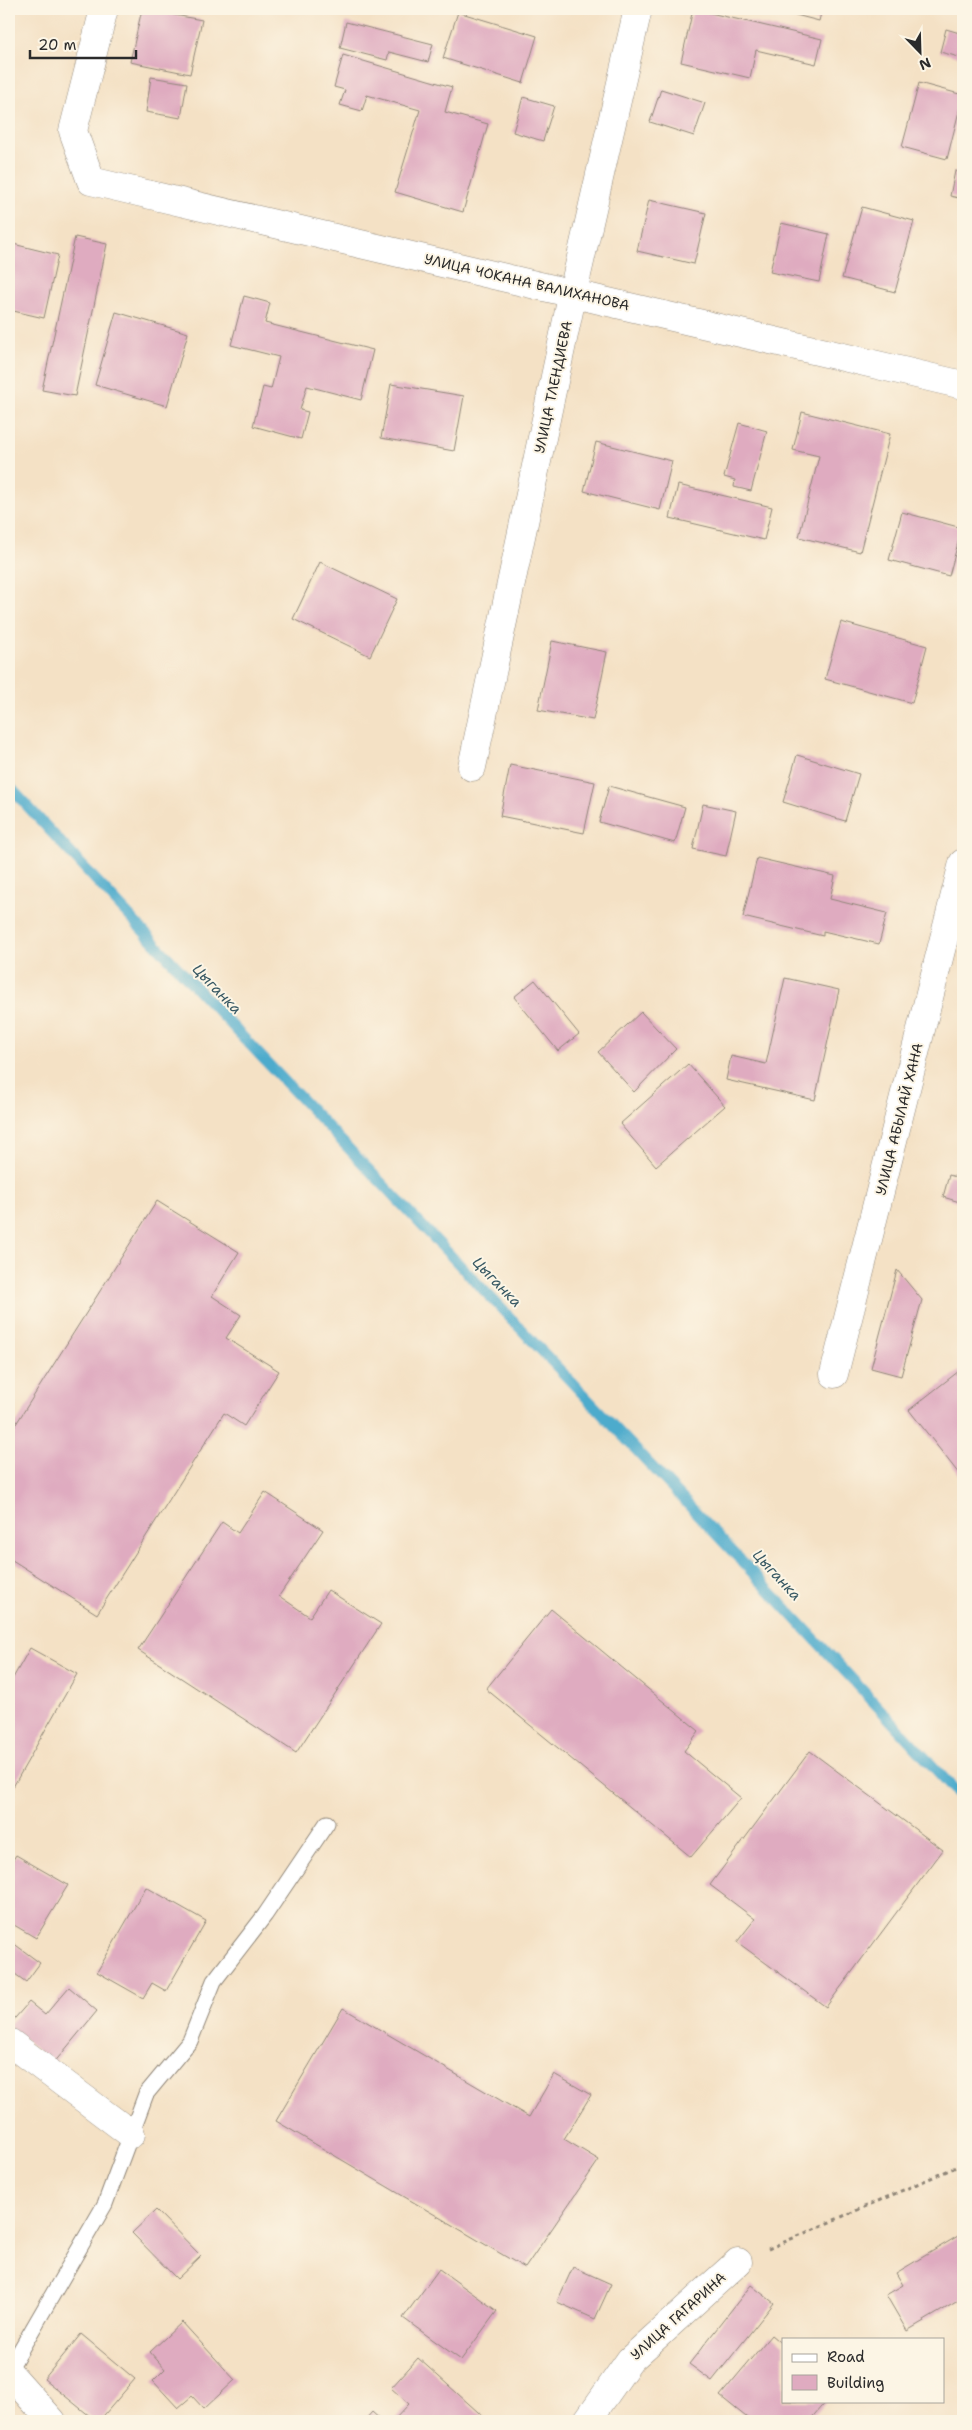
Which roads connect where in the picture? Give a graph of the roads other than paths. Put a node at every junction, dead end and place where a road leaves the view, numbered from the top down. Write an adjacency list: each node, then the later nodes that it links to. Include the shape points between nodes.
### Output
1 (104, 9): 3 (street, УЛИЦА ЧОКАНА ВАЛИХАНОВА, via 73,131 91,181)
2 (638, 9): 3 (street, УЛИЦА ТЛЕНДИЕВА)
3 (573, 292): 4 (street, УЛИЦА ЧОКАНА ВАЛИХАНОВА); 5 (street, УЛИЦА ТЛЕНДИЕВА)
4 (963, 385)
5 (472, 767)
6 (963, 863): 7 (street, УЛИЦА АБЫЛАЙ ХАНА)
7 (834, 1374)
8 (327, 1823): 10 (lane, via 265,1915 214,1981 190,2041 146,2094)
9 (9, 2042): 10 (street)
10 (131, 2134): 12 (lane, via 105,2204)
11 (738, 2262): 14 (street, УЛИЦА ГАГАРИНА, via 630,2360)
12 (9, 2372): 13 (street)
13 (52, 2421)
14 (587, 2421)

